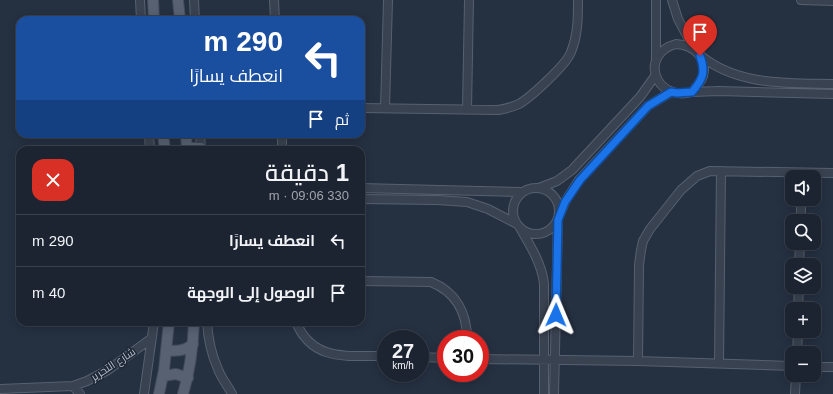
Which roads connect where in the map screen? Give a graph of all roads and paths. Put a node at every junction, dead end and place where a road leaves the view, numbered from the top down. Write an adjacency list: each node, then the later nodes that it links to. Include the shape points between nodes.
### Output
1 (140, 0): 13 (street)
2 (153, 0): 14 (main road)
3 (178, 0): 15 (main road)
4 (194, 0): 16 (street)
5 (274, 0): 17 (street)
6 (388, 0): 27 (street)
7 (469, 0): 28 (street)
8 (578, 0): 28 (street, via 578,22 571,54 531,95 513,107 498,110)
9 (656, 0): 20 (street)
10 (672, 0): 18 (street, via 678,19)
11 (801, 0): 12 (street)
12 (833, 1)
13 (141, 16)
14 (154, 16)
15 (180, 16)
16 (195, 16)
17 (275, 16)
18 (694, 49): 19 (street); 20 (street, via 683,45 670,46 664,49)
19 (700, 56): 22 (street, via 730,73 757,80); 24 (street, via 703,64 702,77)
20 (656, 60): 21 (street)
21 (656, 76): 23 (street, via 659,83); 34 (street, via 640,97 572,170 557,181)
22 (833, 84)
23 (671, 92): 24 (street); 37 (street, via 648,106 580,180)
24 (692, 92): 25 (street)
25 (833, 94)
26 (365, 108): 27 (street)
27 (385, 108): 28 (street)
28 (467, 110)
29 (721, 171): 31 (street); 53 (street, via 707,171 691,180 668,205 643,241 639,270); 54 (street)
30 (833, 173): 32 (street)
31 (785, 174)
32 (821, 174)
33 (365, 188): 35 (street)
34 (539, 188): 35 (street); 37 (street, via 555,197 559,205)
35 (522, 192): 38 (street, via 514,204 513,211)
36 (365, 199): 38 (street, via 467,202 493,211)
37 (559, 217): 38 (street, via 550,230 538,234 526,232); 52 (street)
38 (519, 226): 51 (street, via 543,276)
39 (365, 281): 45 (street, via 431,282 439,285 451,294 460,306)
40 (154, 326): 46 (street)
41 (169, 326): 48 (main road)
42 (194, 326): 47 (main road)
43 (207, 326): 67 (street, via 218,370)
44 (298, 326): 49 (street, via 306,339 323,352)
45 (466, 330)
46 (152, 338): 61 (street, شارع التحرير, via 98,376); 64 (street)
47 (193, 344): 48 (main road, via 183,350); 59 (main road)
48 (167, 350): 58 (main road)
49 (377, 356)
50 (489, 359): 51 (street)
51 (544, 360): 52 (street); 68 (street)
52 (555, 360): 53 (street); 69 (street)
53 (638, 361): 54 (street)
54 (719, 363): 55 (street)
55 (785, 366)
56 (821, 367): 57 (street)
57 (833, 367)
58 (163, 376): 59 (main road, via 176,374); 65 (main road)
59 (188, 378): 66 (main road)
60 (796, 382): 70 (street)
61 (73, 386): 62 (street, شارع التحرير); 63 (street)
62 (0, 389)
63 (80, 394)
64 (144, 394)
65 (159, 394)
66 (183, 394)
67 (232, 394)
68 (544, 394)
69 (554, 394)
70 (795, 394)

